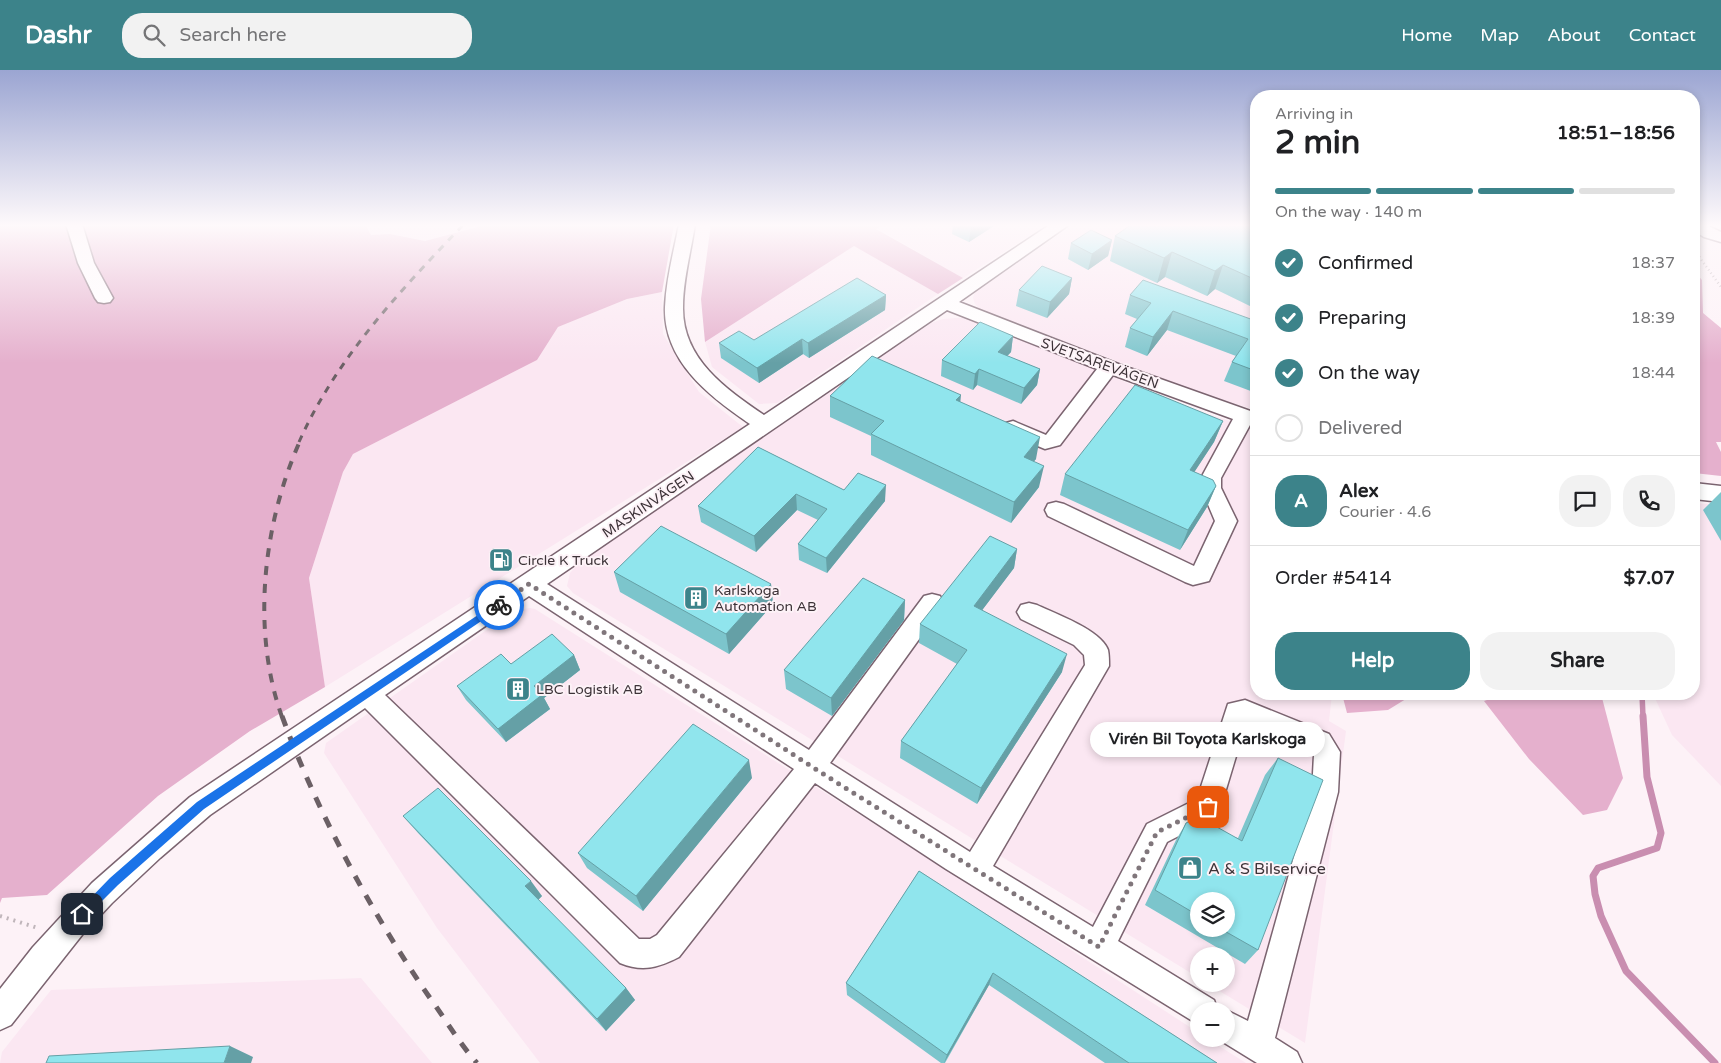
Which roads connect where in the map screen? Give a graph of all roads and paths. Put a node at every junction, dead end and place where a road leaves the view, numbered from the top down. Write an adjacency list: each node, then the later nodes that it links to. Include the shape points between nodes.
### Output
1 (90, 270): 6 (street)
2 (680, 270): 11 (street, via 674,318 686,355 702,376 728,400)
3 (993, 270): 7 (street, MASKINVÄGEN)
4 (1709, 270): 5 (path)
5 (1721, 287)
6 (104, 298)
7 (945, 303): 8 (street, SVETSAREVÄGEN); 11 (street, MASKINVÄGEN, via 870,364)
8 (1109, 367): 9 (street, SVETSAREVÄGEN); 10 (street, via 1053,440 1046,442)
9 (1250, 418): 14 (street, via 1211,478 1211,488 1226,520 1201,576 1193,576)
10 (993, 419)
11 (765, 425): 15 (street, MASKINVÄGEN)
12 (1700, 492): 13 (street)
13 (1721, 494)
14 (1056, 510)
15 (529, 584): 18 (street, MASKINVÄGEN); 19 (street)
16 (932, 603): 19 (street)
17 (1029, 612): 20 (street, via 1082,638 1096,651 1097,666)
18 (366, 693): 19 (street, via 631,952 644,955 654,954 668,946); 22 (street, MASKINVÄGEN, via 200,806 114,882)
19 (812, 767): 20 (street)
20 (975, 870): 23 (street)
21 (0, 916): 22 (path)
22 (62, 936): 25 (street, MASKINVÄGEN)
23 (1099, 947): 24 (street); 27 (street, via 1157,832 1208,807 1237,712 1245,711 1320,742 1328,752 1325,792)
24 (1190, 1004)
25 (0, 1014)
26 (1235, 1032): 27 (street)
27 (1257, 1045): 28 (street)
28 (1286, 1063)

